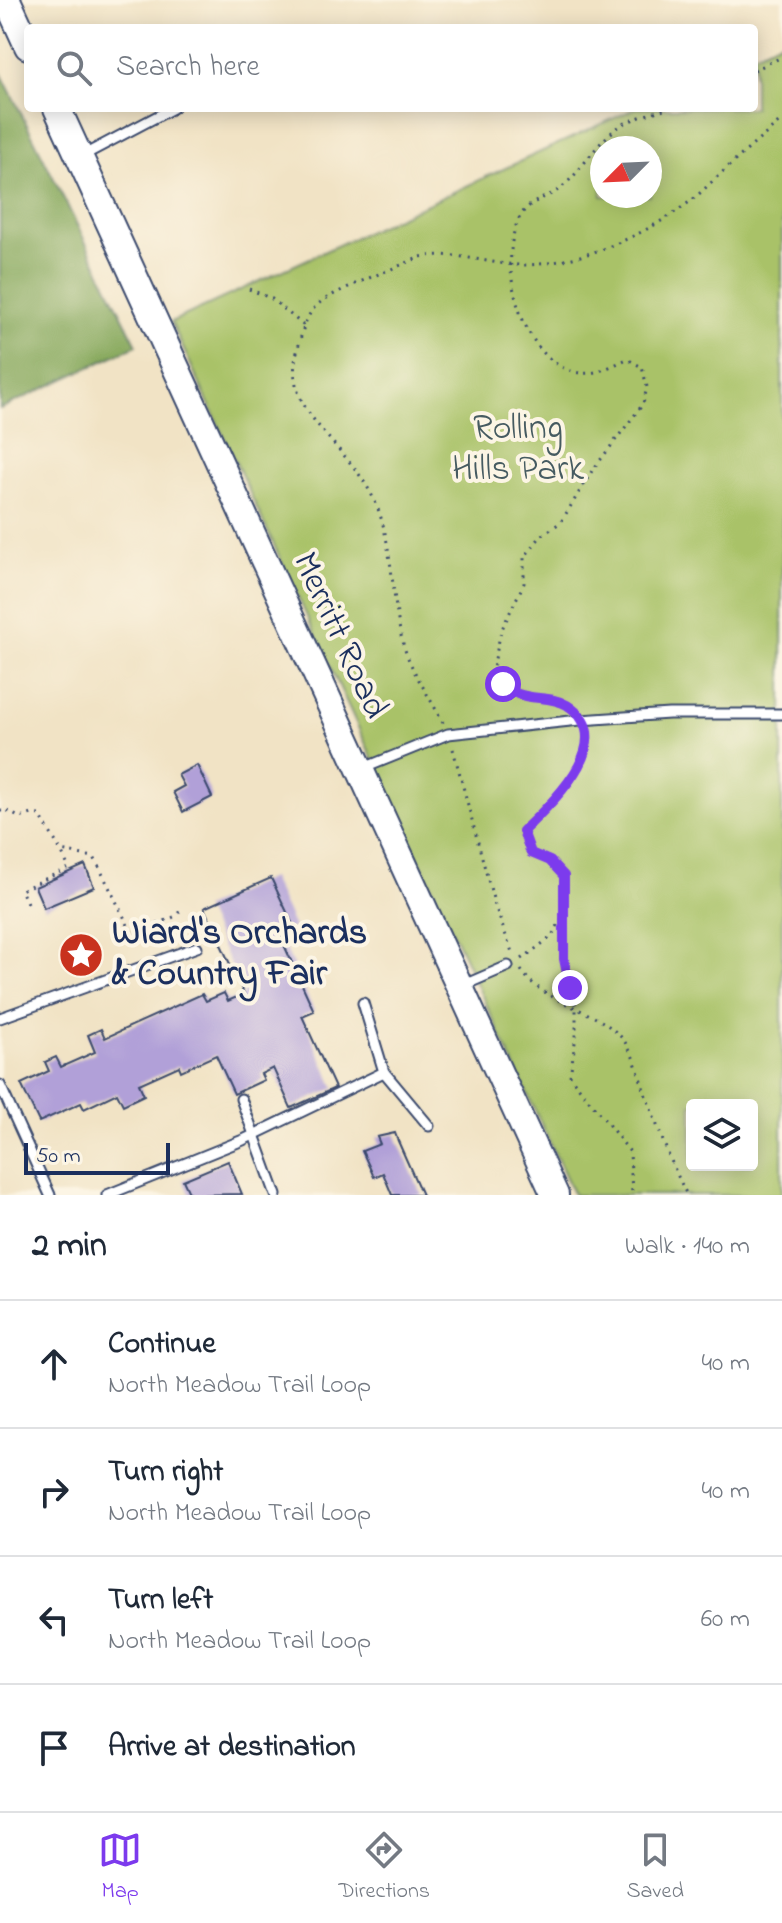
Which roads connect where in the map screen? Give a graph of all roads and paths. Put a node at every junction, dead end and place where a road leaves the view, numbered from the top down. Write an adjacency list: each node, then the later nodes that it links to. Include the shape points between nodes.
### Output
1 (7, 0): 2 (street)
2 (24, 37)
3 (782, 57): 4 (path)
4 (758, 68)
5 (59, 112): 9 (street, Merritt Road)
6 (165, 112): 9 (lane)
7 (657, 112): 10 (path, via 616,129 571,180 528,207 520,216)
8 (782, 120): 10 (path, via 684,207 653,226 591,252)
9 (79, 157): 16 (street, Merritt Road)
10 (512, 264): 12 (path, via 456,255 420,257 324,300); 14 (path, via 520,317 548,358 580,373 627,359 642,367 646,378 643,404 561,522 524,558 524,583 501,631 493,668 519,695 567,705)
11 (249, 289): 12 (path, via 272,299)
12 (304, 326): 15 (path, via 294,381 303,405 369,487 384,535 404,649)
13 (782, 714): 14 (lane)
14 (580, 720): 15 (lane); 21 (path, via 588,738 585,757 523,831 531,853 550,861 564,876)
15 (448, 734): 16 (lane); 23 (path)
16 (361, 770): 24 (street, Merritt Road)
17 (0, 811): 18 (path, via 20,818 40,815)
18 (61, 851): 19 (path, via 69,868 21,890); 20 (path, via 94,857 133,935 176,916)
19 (27, 903)
20 (183, 907)
21 (564, 911): 23 (path, via 551,937); 26 (path, via 564,959)
22 (197, 947): 27 (lane)
23 (512, 964): 24 (lane); 26 (path, via 537,988)
24 (461, 987): 36 (street, Merritt Road)
25 (363, 1003): 28 (lane)
26 (576, 1007): 37 (path, via 570,1076 630,1152); 38 (path, via 602,1021 629,1047)
27 (0, 1018)
28 (384, 1072): 31 (lane); 32 (lane)
29 (0, 1085): 33 (lane)
30 (241, 1099): 32 (lane)
31 (429, 1126)
32 (255, 1134): 34 (lane); 35 (lane)
33 (50, 1195)
34 (107, 1195)
35 (276, 1195)
36 (555, 1195)
37 (632, 1195)
38 (687, 1195)

